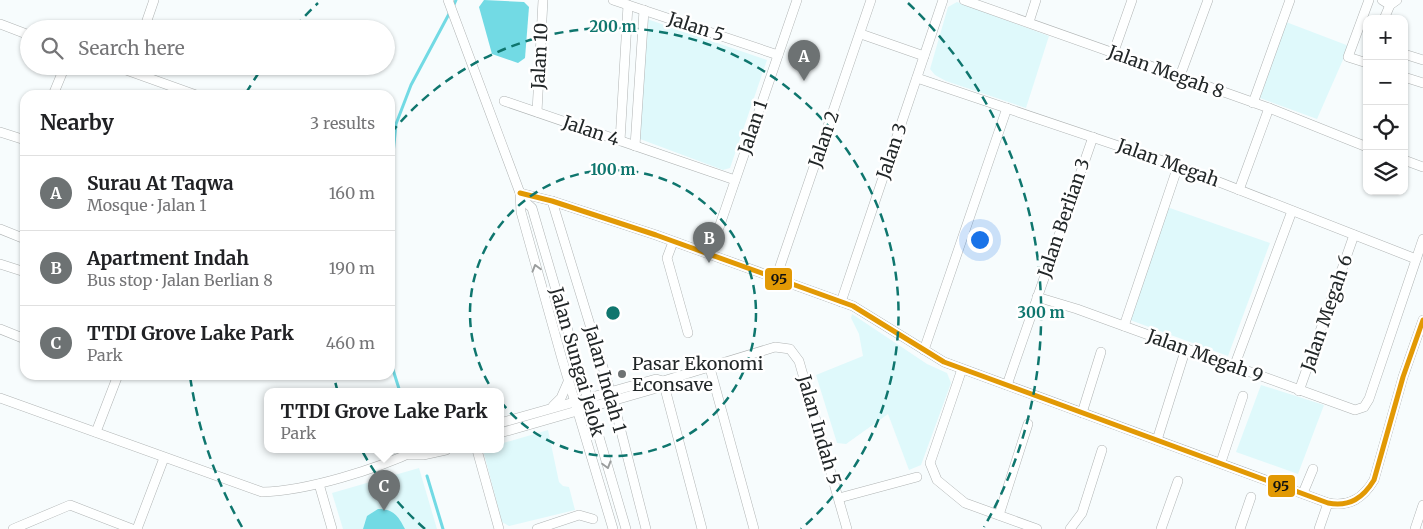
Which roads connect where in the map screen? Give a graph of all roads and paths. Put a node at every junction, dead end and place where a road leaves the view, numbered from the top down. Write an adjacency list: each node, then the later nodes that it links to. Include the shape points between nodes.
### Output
1 (154, 0): 18 (street)
2 (448, 0): 53 (street, Jalan Sungai Jelok)
3 (543, 0): 41 (street, Jalan 10)
4 (613, 0): 15 (street, Jalan 5)
5 (797, 0): 24 (street, Jalan 1)
6 (871, 0): 22 (street, Jalan 2)
7 (943, 0): 26 (street, Jalan 3)
8 (964, 0): 19 (street, Jalan Megah 8)
9 (1036, 0): 19 (street)
10 (1132, 0): 23 (street)
11 (1208, 0): 31 (street)
12 (1290, 0): 38 (street)
13 (1369, 0): 28 (street, via 1348,57)
14 (1390, 2): 17 (street)
15 (628, 5): 16 (street, Jalan 5); 45 (street)
16 (644, 10): 24 (street, Jalan 5); 47 (street)
17 (1385, 15)
18 (147, 20)
19 (1029, 22): 23 (street, Jalan Megah 8)
20 (1, 25): 21 (street)
21 (20, 32)
22 (861, 34): 26 (street); 65 (street, Jalan 2)
23 (1113, 54): 31 (street, Jalan Megah 8)
24 (778, 55): 51 (street, Jalan 1)
25 (1408, 55): 27 (street)
26 (924, 56): 32 (street, Jalan 3)
27 (1423, 60)
28 (1363, 62)
29 (61, 75): 35 (street)
30 (145, 75): 36 (street)
31 (1180, 76): 38 (street, Jalan Megah 8)
32 (917, 78): 39 (street, Jalan Megah); 67 (street, Jalan 3)
33 (1408, 78): 34 (street)
34 (1423, 83)
35 (55, 90)
36 (183, 90)
37 (504, 101): 41 (street, Jalan 4)
38 (1253, 103): 40 (street, Jalan Megah 8)
39 (1008, 108): 43 (street, Jalan Megah); 74 (street)
40 (1269, 108): 46 (street, Jalan Megah 8); 52 (street)
41 (537, 112): 45 (street, Jalan 4)
42 (0, 132): 44 (street)
43 (1093, 137): 49 (street, Jalan Megah); 66 (street, Jalan Berlian 3)
44 (20, 138)
45 (620, 141): 47 (street, Jalan 4)
46 (1363, 145)
47 (635, 146): 51 (street, Jalan 4)
48 (1408, 161): 50 (street)
49 (1178, 166): 52 (street, Jalan Megah); 68 (street)
50 (1423, 167)
51 (735, 180): 61 (street, Jalan 1)
52 (1239, 190): 55 (street, Jalan Megah)
53 (521, 196): 54 (street); 81 (street, Jalan Sungai Jelok, one-way to 53, via 521,212); 82 (street, Jalan Sungai Jelok, via 532,208)
54 (552, 201): 60 (street); 85 (street, Jalan Indah 1)
55 (1292, 211): 57 (street, Jalan Megah); 76 (street)
56 (0, 229): 58 (street)
57 (1354, 235): 62 (street, Jalan Megah); 84 (street, Jalan Megah 6)
58 (20, 237)
59 (1423, 239): 62 (street)
60 (673, 242): 61 (street); 71 (street, via 667,258)
61 (710, 254): 65 (street)
62 (1416, 259): 84 (street, Jalan Megah 9, via 1364,407 1355,410)
63 (0, 264): 64 (street)
64 (20, 270)
65 (776, 278): 67 (street)
66 (1037, 297): 68 (street, Jalan Megah 9); 83 (street, Jalan Berlian 3)
67 (841, 302): 74 (street, via 853,306)
68 (1124, 326): 73 (street, Jalan Megah 9)
69 (1422, 326): 117 (street, via 1403,377 1374,480 1356,501 1340,505)
70 (0, 329): 72 (street)
71 (688, 333)
72 (20, 337)
73 (1186, 348): 76 (street, Jalan Megah 9); 102 (street)
74 (924, 350): 78 (street)
75 (1101, 352): 92 (street)
76 (1234, 367): 84 (street, Jalan Megah 9)
77 (710, 368): 80 (street); 116 (street, Jalan Indah 5, via 774,347 790,349 799,361); 131 (street)
78 (962, 369): 83 (street); 119 (street, via 930,463 937,480 965,503)
79 (116, 380): 100 (street)
80 (663, 380): 85 (street, via 658,388); 130 (street)
81 (568, 382): 88 (street, Jalan Sungai Jelok); 90 (street, via 561,398)
82 (583, 382): 85 (street); 89 (street, Jalan Sungai Jelok)
83 (1007, 385): 92 (street)
84 (1299, 391)
85 (608, 396): 89 (street); 95 (street); 129 (street, Jalan Indah 1)
86 (1243, 396): 109 (street)
87 (0, 398): 100 (street)
88 (574, 401): 89 (street); 90 (street); 91 (street, Jalan Sungai Jelok)
89 (589, 402): 91 (street); 95 (street, Jalan Sungai Jelok)
90 (548, 408): 93 (street)
91 (577, 410): 94 (street); 99 (street, Jalan Sungai Jelok)
92 (1082, 413): 102 (street)
93 (524, 416): 96 (street); 98 (street)
94 (555, 417): 98 (street); 99 (street, via 569,418)
95 (594, 418): 128 (street, Jalan Sungai Jelok, one-way to 128)
96 (504, 422)
97 (1028, 424): 119 (street)
98 (527, 425): 101 (street)
99 (581, 425): 127 (street, Jalan Sungai Jelok)
100 (96, 432): 108 (street)
101 (504, 432)
102 (1157, 440): 109 (street)
103 (1102, 450): 134 (street, via 1082,513)
104 (410, 453): 107 (street)
105 (432, 453): 107 (street)
106 (477, 453): 125 (street)
107 (406, 455): 113 (street)
108 (164, 458): 113 (street, via 262,492 280,492); 123 (street)
109 (1221, 462): 114 (street)
110 (1313, 469): 114 (street)
111 (917, 477): 116 (street)
112 (1178, 481): 135 (street)
113 (319, 484): 124 (street)
114 (1303, 493): 117 (street)
115 (1251, 497): 136 (street)
116 (839, 498): 132 (street, Jalan Indah 5)
117 (1328, 503): 137 (street)
118 (1423, 505): 138 (street)
119 (999, 515): 133 (street)
120 (593, 519): 126 (street, via 579,515)
121 (13, 529): 122 (street, via 70,505)
122 (132, 529)
123 (137, 529)
124 (332, 529)
125 (499, 529)
126 (538, 529)
127 (613, 529)
128 (626, 529)
129 (646, 529)
130 (702, 529)
131 (754, 529)
132 (847, 529)
133 (1037, 529)
134 (1070, 529)
135 (1161, 529)
136 (1240, 529)
137 (1319, 529)
138 (1415, 529)

